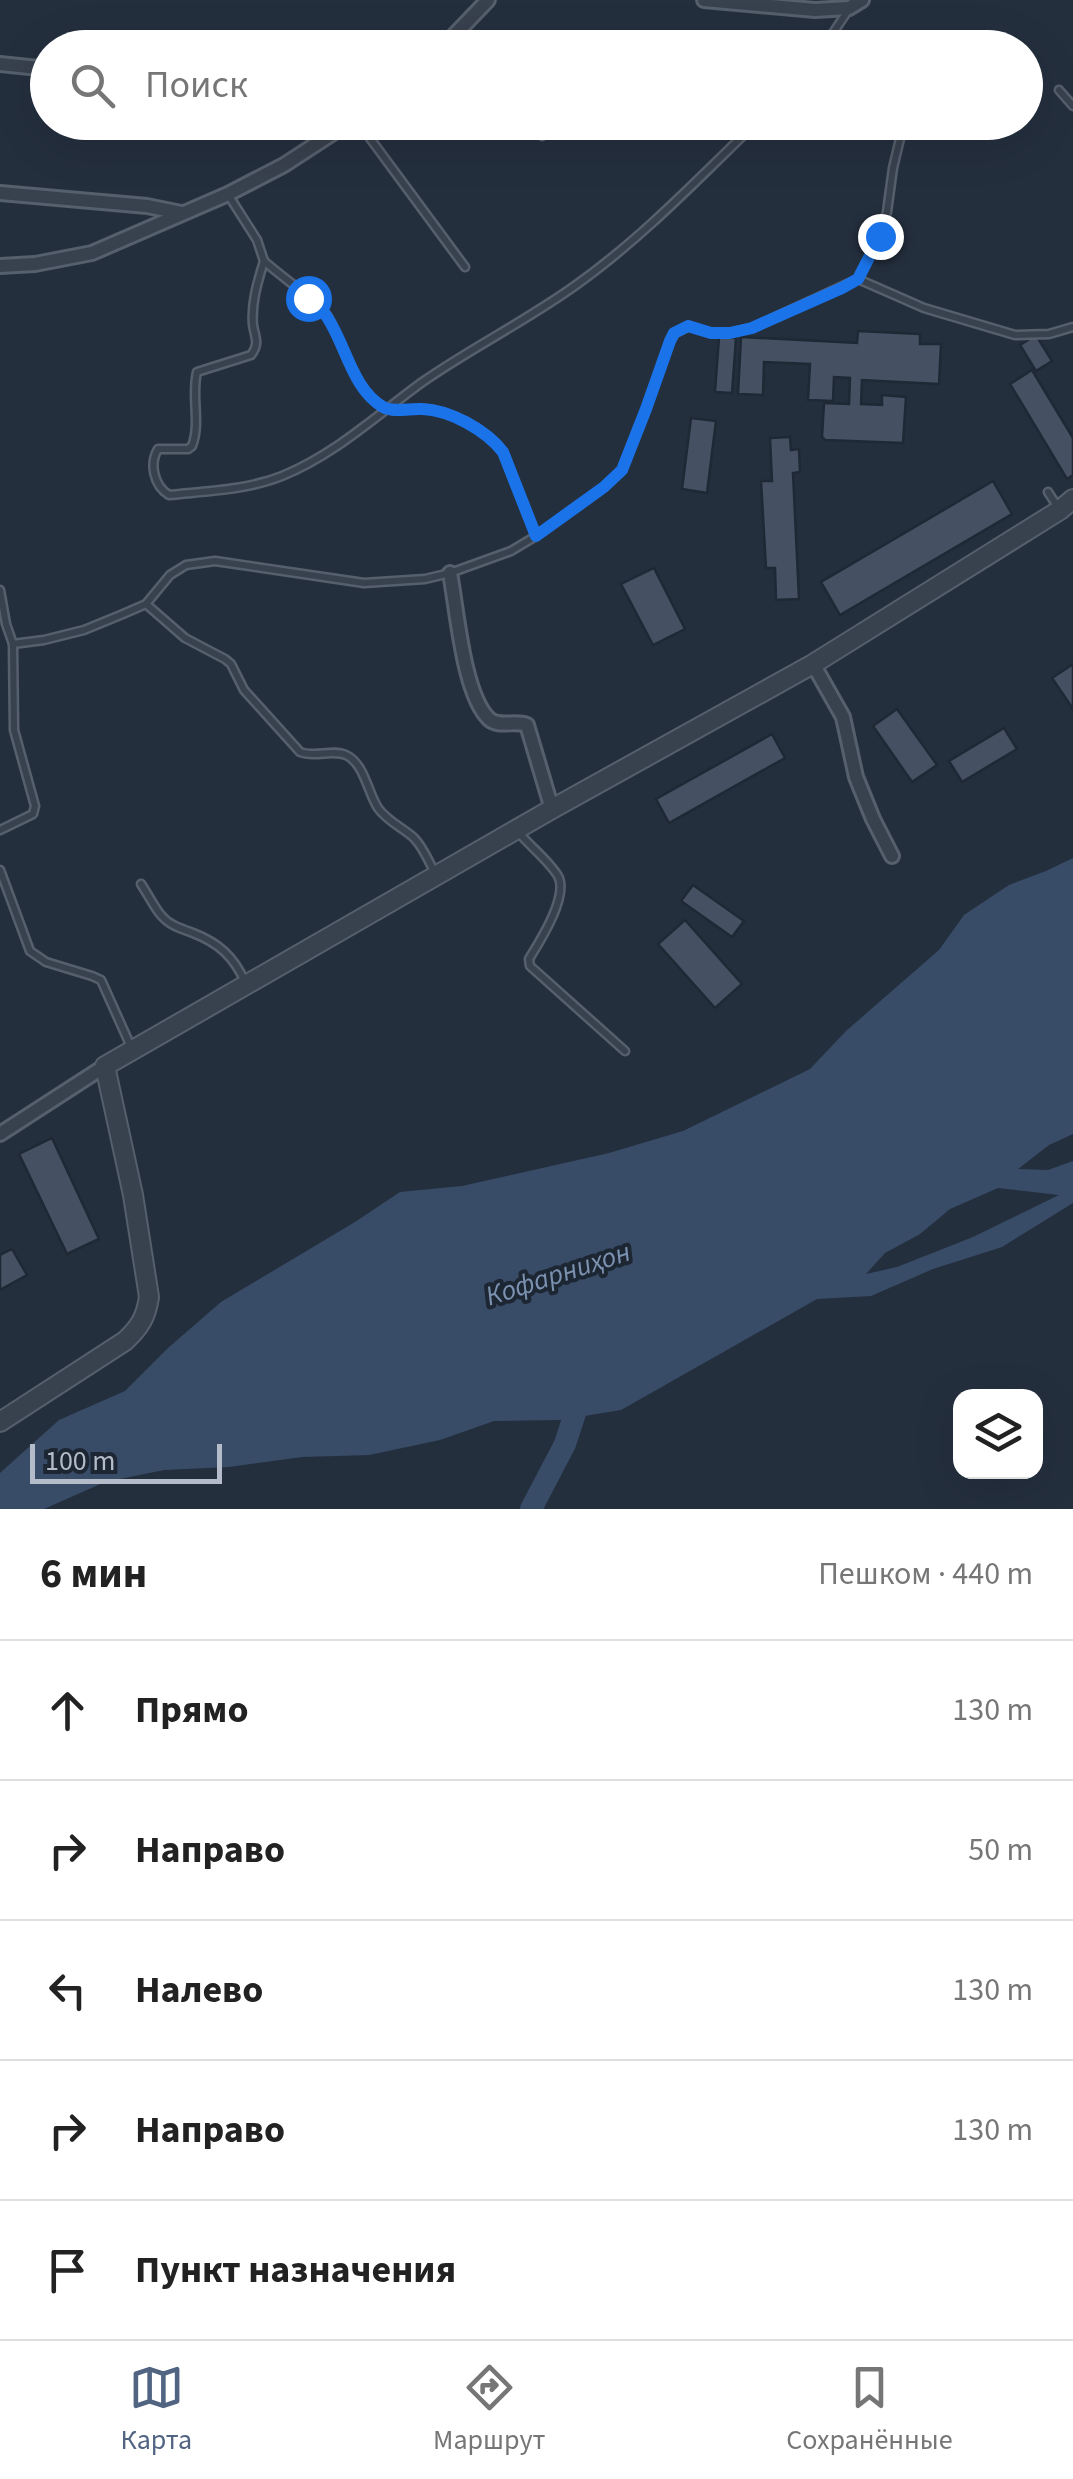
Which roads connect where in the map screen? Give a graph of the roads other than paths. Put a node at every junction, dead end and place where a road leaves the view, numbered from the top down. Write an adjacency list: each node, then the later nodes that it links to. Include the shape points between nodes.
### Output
1 (488, 0): 4 (street)
2 (704, 0): 3 (street, via 816,10)
3 (856, 4): 5 (lane)
4 (459, 30)
5 (837, 30)
6 (0, 64): 7 (street)
7 (30, 67)
8 (1059, 90): 9 (lane)
9 (1073, 106)
10 (325, 140): 15 (street)
11 (368, 140): 19 (lane)
12 (739, 140): 22 (lane, via 623,250)
13 (900, 140): 20 (lane, via 884,224)
14 (0, 193): 16 (street)
15 (228, 194): 16 (street); 17 (lane)
16 (183, 214): 18 (street, via 92,253)
17 (264, 260): 22 (lane, via 322,310 365,390); 22 (lane, via 254,296 257,346 251,355 197,372 195,441 188,450 155,450 159,487 169,495 284,476)
18 (0, 266)
19 (464, 267)
20 (858, 279): 21 (lane, via 924,308 1015,335); 25 (lane, via 752,328 711,333 688,326 674,333 622,470)
21 (1073, 327)
22 (387, 410): 25 (lane, via 433,409 494,441)
23 (1048, 492): 24 (lane)
24 (1066, 505): 31 (street)
25 (536, 536): 26 (lane)
26 (450, 573): 28 (lane, via 364,583 199,562 170,575); 32 (street, via 461,648 478,702 494,723 527,724)
27 (0, 590): 29 (lane)
28 (146, 604): 30 (lane, via 84,630); 37 (lane, via 185,638 231,664 244,690 300,752 351,758 383,815 421,846)
29 (3, 625): 30 (lane)
30 (13, 644): 33 (lane, via 14,730 35,806 33,814)
31 (813, 664): 32 (street); 35 (street, via 843,717 856,777)
32 (552, 810): 34 (street)
33 (0, 830)
34 (516, 830): 37 (street); 41 (lane, via 561,884 530,966)
35 (892, 856)
36 (0, 870): 40 (lane, via 30,951 100,980)
37 (436, 876): 39 (street)
38 (141, 884): 39 (lane, via 162,917 226,951)
39 (246, 984): 40 (street)
40 (133, 1050): 42 (street)
41 (626, 1051)
42 (105, 1066): 43 (street); 44 (street, via 133,1196 146,1313 125,1340)
43 (0, 1134)
44 (0, 1422)

